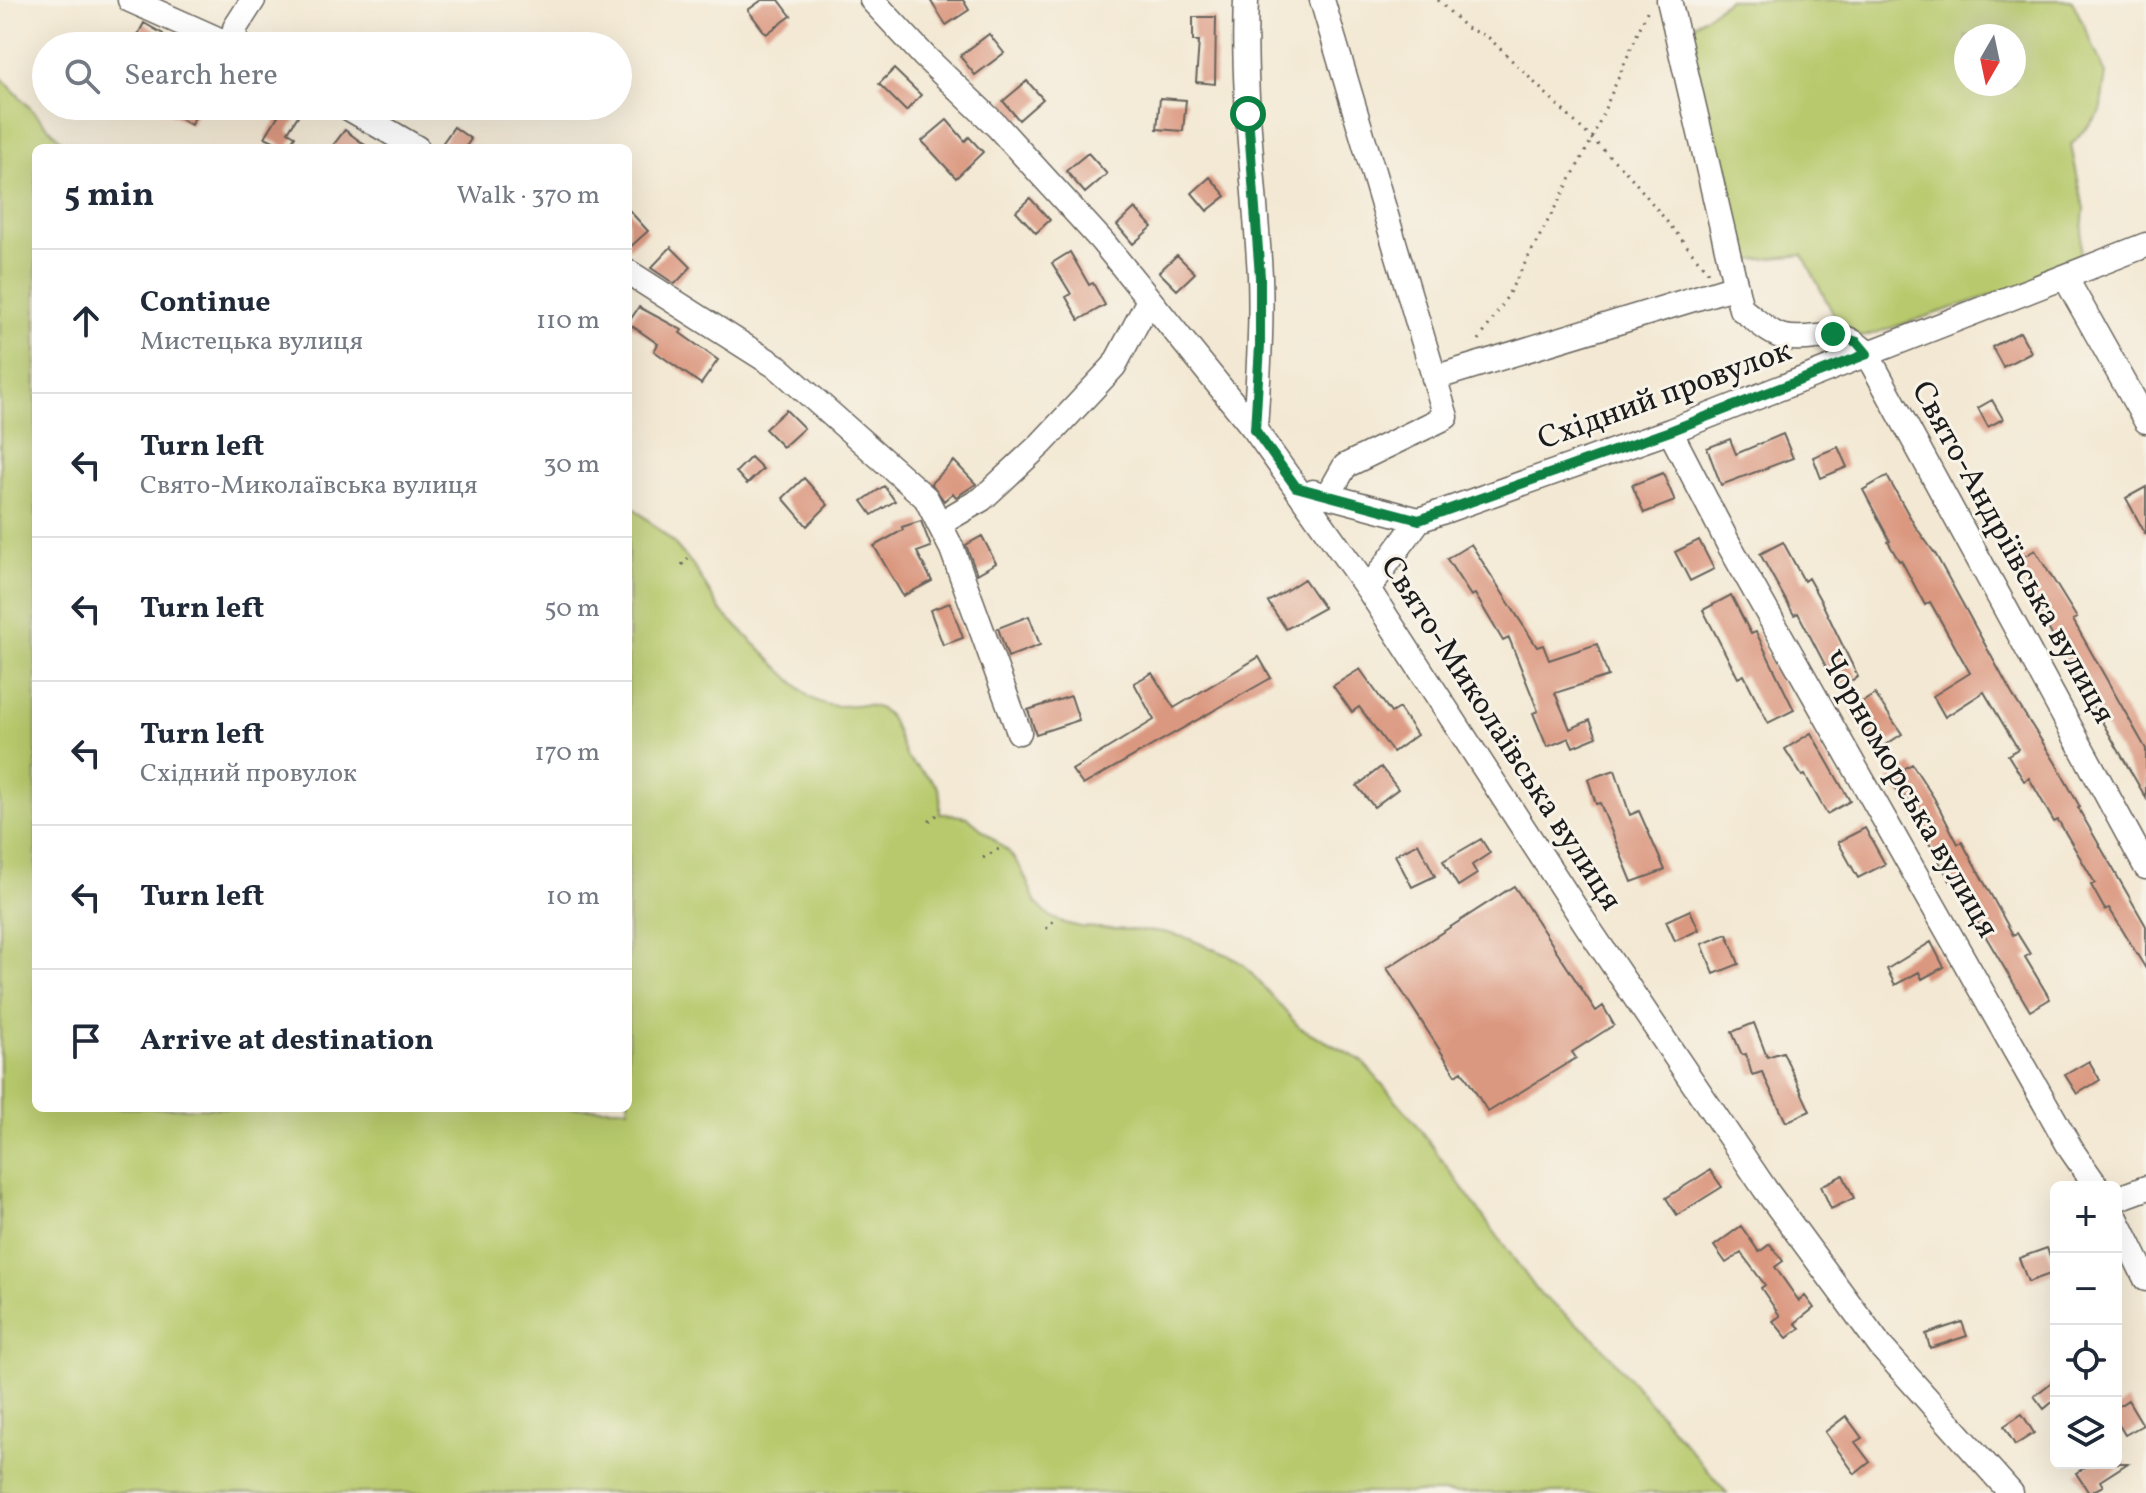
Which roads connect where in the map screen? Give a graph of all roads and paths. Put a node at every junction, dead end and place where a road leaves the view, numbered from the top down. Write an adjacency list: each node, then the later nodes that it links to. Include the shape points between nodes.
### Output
1 (130, 0): 9 (street)
2 (253, 0): 10 (street)
3 (872, 0): 18 (street, Свято-Миколаївська вулиця, via 997,126)
4 (1246, 0): 23 (street, via 1260,277)
5 (1322, 0): 21 (street)
6 (1438, 0): 12 (path, via 1466,28 1488,37)
7 (1651, 0): 12 (path)
8 (1669, 0): 17 (street)
9 (202, 32)
10 (235, 32)
11 (369, 120): 13 (street)
12 (1591, 141): 17 (path, via 1630,176); 20 (path, via 1503,304)
13 (410, 144)
14 (2146, 245): 16 (street, Східний провулок)
15 (632, 275): 28 (street, via 779,368 926,498)
16 (2065, 277): 19 (street, Східний провулок); 22 (street)
17 (1729, 288): 19 (street, via 1741,309 1781,337 1833,334 1857,342); 20 (street)
18 (1149, 300): 23 (street, Свято-Миколаївська вулиця); 28 (street, via 1114,366 982,499)
19 (1867, 354): 24 (street, Східний провулок); 37 (street, Свято-Андріївська вулиця)
20 (1460, 370): 21 (street)
21 (1434, 378): 26 (street, via 1446,417 1345,466)
22 (2146, 421)
23 (1255, 430): 25 (street, Свято-Миколаївська вулиця)
24 (1670, 431): 27 (street, Східний провулок); 40 (street, Чорноморська вулиця, via 1728,543)
25 (1296, 487): 26 (street); 31 (street, Свято-Миколаївська вулиця)
26 (1328, 496): 27 (street)
27 (1419, 520): 31 (street)
28 (939, 524): 32 (street)
29 (688, 558): 30 (path)
30 (682, 565)
31 (1368, 589): 45 (street, Свято-Миколаївська вулиця, via 1765,1189 1881,1347)
32 (1019, 732)
33 (940, 813): 34 (path)
34 (929, 821)
35 (1002, 847): 36 (path)
36 (983, 858)
37 (2146, 867)
38 (1055, 919): 39 (path)
39 (1046, 929)
40 (2093, 1181)
41 (2146, 1188): 42 (street)
42 (2122, 1197)
43 (2122, 1230): 44 (street)
44 (2146, 1279)
45 (2011, 1493)

